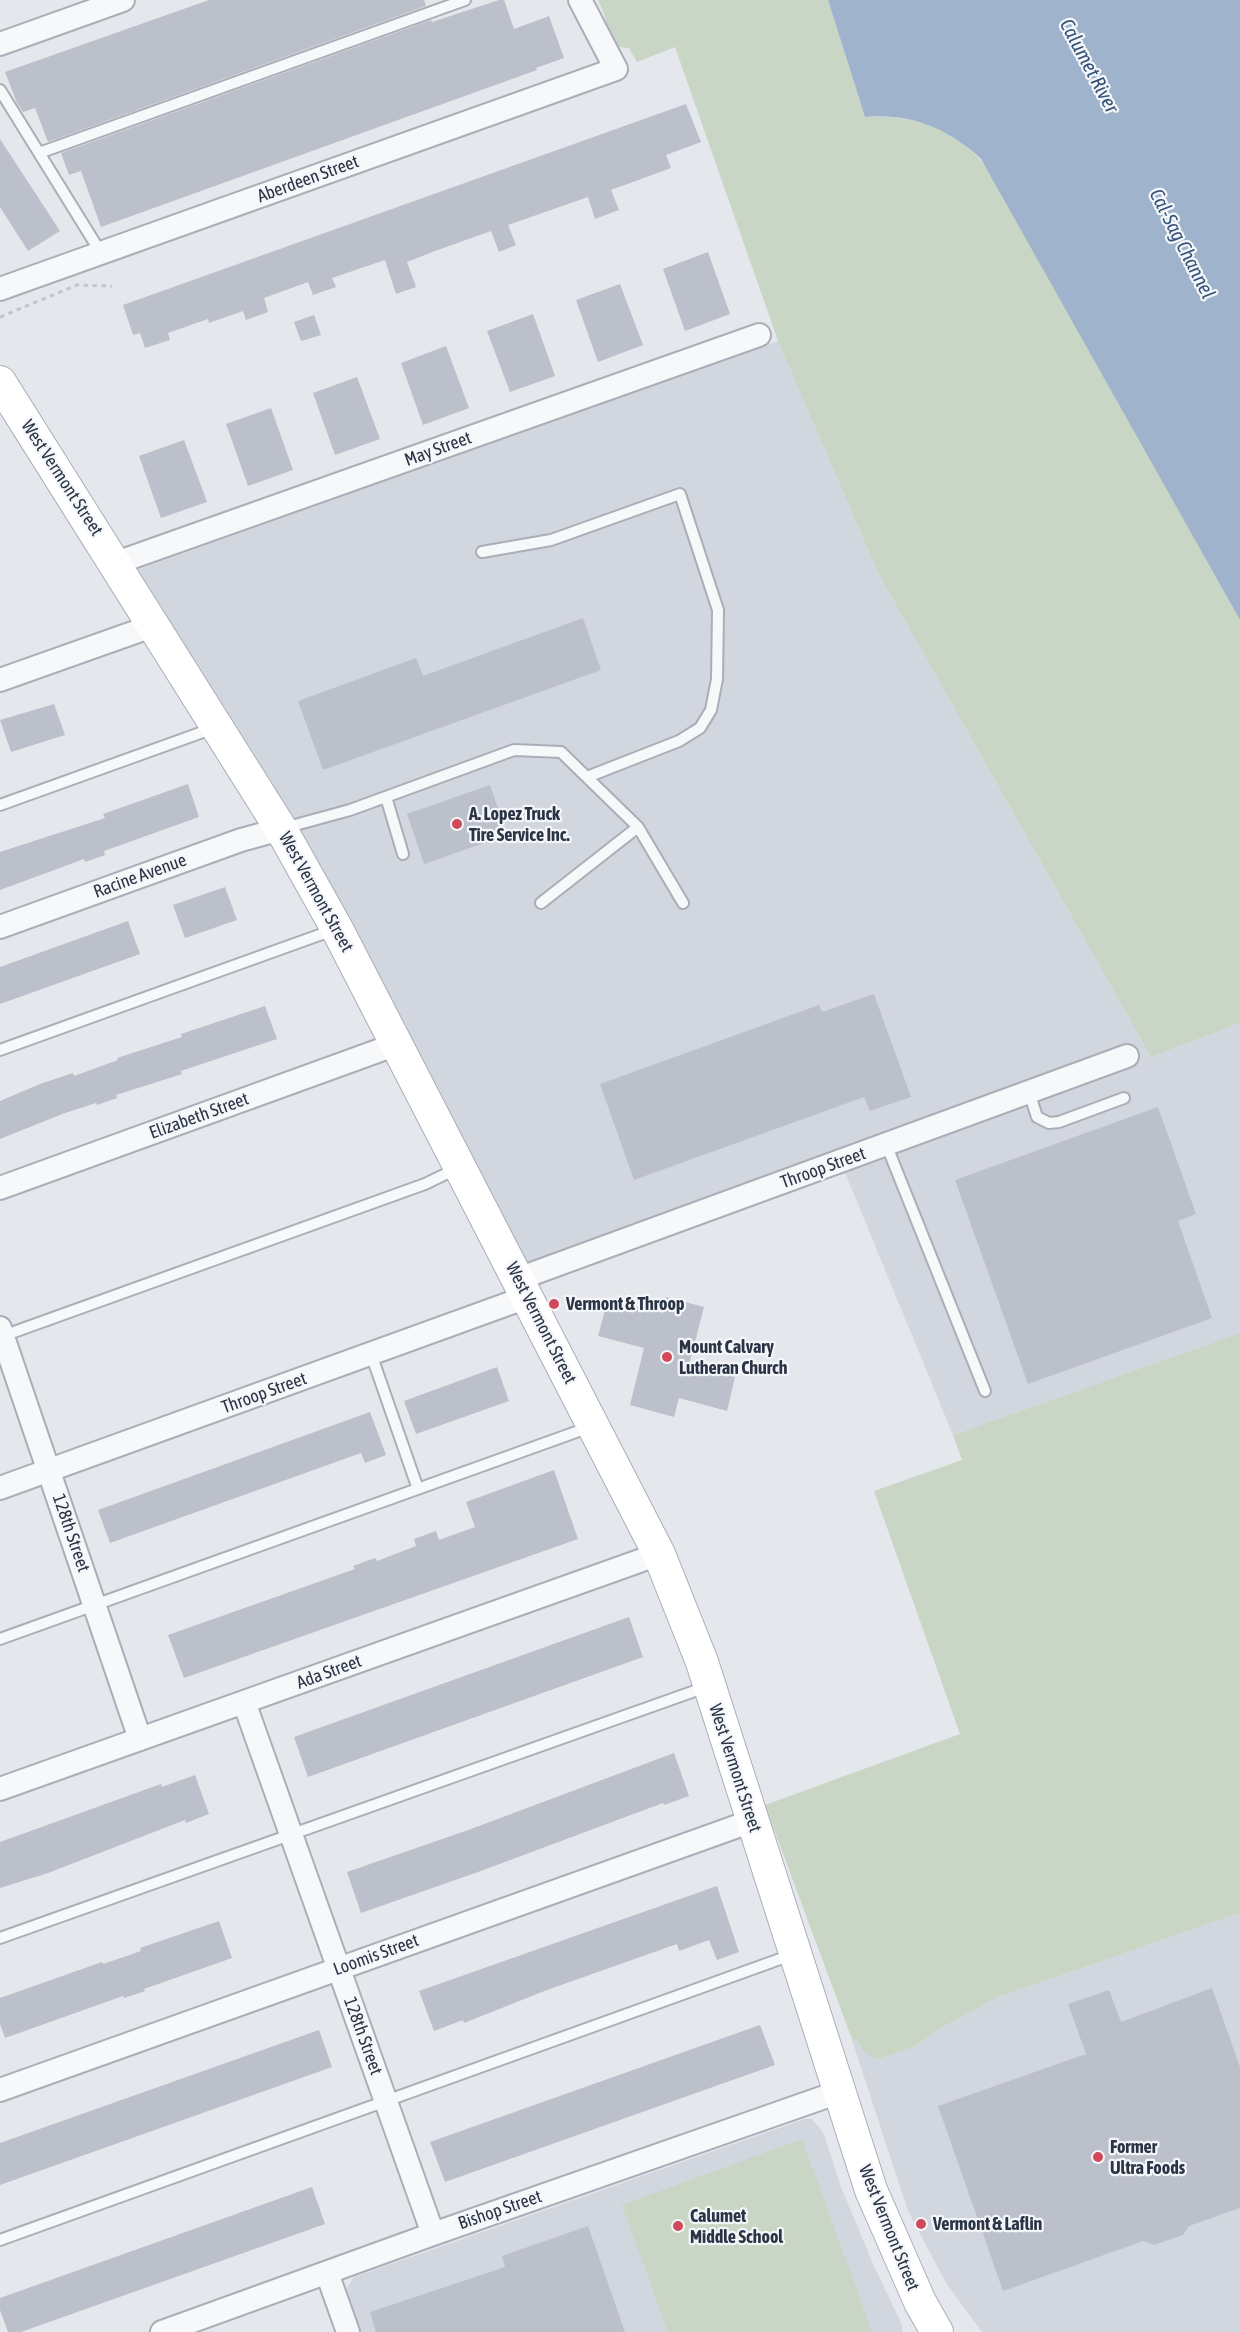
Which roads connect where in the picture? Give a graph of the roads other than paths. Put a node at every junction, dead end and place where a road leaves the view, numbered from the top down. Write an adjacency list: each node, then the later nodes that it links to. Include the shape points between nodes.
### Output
1 (123, 0): 4 (street)
2 (465, 0): 6 (lane)
3 (580, 0): 7 (street, Aberdeen Street, via 616,69)
4 (0, 44)
5 (0, 90): 6 (lane)
6 (39, 153): 7 (lane)
7 (101, 253): 8 (street, Aberdeen Street)
8 (0, 289)
9 (759, 335): 12 (street, May Street)
10 (0, 382): 12 (street, West Vermont Street)
11 (482, 552): 16 (lane, via 551,540 680,494 718,610 717,678 711,710 700,728 680,741)
12 (116, 563): 13 (street, West Vermont Street)
13 (154, 625): 14 (street); 15 (street, West Vermont Street)
14 (0, 680)
15 (218, 727): 18 (lane); 20 (street, West Vermont Street)
16 (587, 777): 17 (lane, via 561,752 514,750); 19 (lane)
17 (386, 796): 20 (lane); 21 (lane)
18 (0, 805)
19 (638, 827): 22 (lane); 23 (lane)
20 (281, 829): 24 (street, Racine Avenue); 25 (street, West Vermont Street)
21 (403, 854)
22 (541, 903)
23 (683, 903)
24 (0, 927)
25 (337, 929): 26 (street, West Vermont Street); 27 (lane)
26 (397, 1044): 32 (street, West Vermont Street); 33 (street, Elizabeth Street)
27 (0, 1050)
28 (1127, 1056): 29 (street, Throop Street)
29 (1029, 1092): 30 (lane, via 1037,1117 1049,1122 1059,1122); 31 (street, Throop Street)
30 (1124, 1098)
31 (886, 1144): 34 (street, Throop Street); 37 (lane)
32 (460, 1166): 34 (street, West Vermont Street); 35 (lane, via 425,1184)
33 (0, 1188)
34 (523, 1288): 36 (street, Throop Street); 38 (street, West Vermont Street)
35 (1, 1334): 39 (street, 128th Street)
36 (371, 1354): 39 (street, Throop Street); 41 (lane)
37 (985, 1391)
38 (595, 1426): 41 (lane); 42 (street, West Vermont Street)
39 (50, 1470): 40 (street, Throop Street); 43 (street, 128th Street)
40 (0, 1488)
41 (418, 1488): 43 (lane)
42 (659, 1554): 45 (street, West Vermont Street); 46 (street, Ada Street)
43 (95, 1604): 44 (lane); 47 (street, 128th Street)
44 (0, 1639)
45 (709, 1687): 49 (street, West Vermont Street); 50 (lane)
46 (244, 1702): 47 (street, Ada Street); 50 (street, 128th Street)
47 (140, 1739): 48 (street, Ada Street)
48 (0, 1789)
49 (752, 1821): 52 (street, West Vermont Street); 53 (street, Loomis Street)
50 (292, 1835): 51 (lane); 53 (street, 128th Street)
51 (0, 1938)
52 (795, 1954): 55 (street, West Vermont Street); 56 (lane)
53 (339, 1968): 54 (street, Loomis Street); 56 (street, 128th Street)
54 (0, 2090)
55 (839, 2092): 57 (street, Bishop Street); 62 (street, West Vermont Street, via 871,2190 906,2273)
56 (386, 2102): 57 (street, 128th Street); 58 (lane)
57 (433, 2234): 59 (street, Bishop Street)
58 (0, 2240)
59 (327, 2273): 60 (street, Bishop Street); 61 (street)
60 (162, 2332)
61 (348, 2332)
62 (937, 2332)

